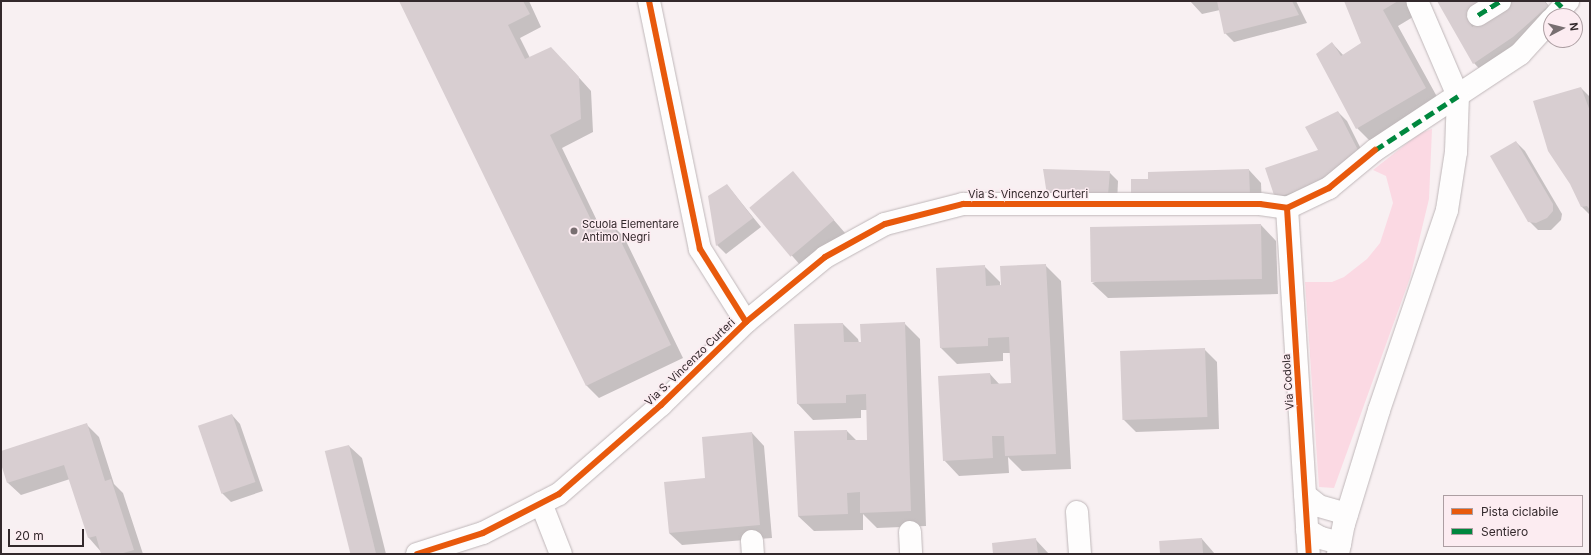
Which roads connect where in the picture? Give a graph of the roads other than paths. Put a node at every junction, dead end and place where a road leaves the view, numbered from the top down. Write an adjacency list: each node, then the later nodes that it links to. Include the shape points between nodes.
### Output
1 (649, 1): 8 (street, via 700,249)
2 (1418, 1): 6 (street)
3 (1500, 1): 4 (street)
4 (1478, 15)
5 (1543, 27): 6 (street, via 1520,54)
6 (1458, 96): 7 (street, via 1375,150 1329,188); 12 (street, via 1456,152 1447,210)
7 (1287, 208): 8 (street, Via S. Vincenzo Curteri, via 1244,204 963,204 885,224 825,257); 9 (street, Via Codola)
8 (746, 322): 10 (street, Via S. Vincenzo Curteri, via 622,440 560,494)
9 (1305, 495): 12 (street, via 1319,506); 13 (street, Via Codola)
10 (541, 503): 16 (street, Via S. Vincenzo Curteri, via 483,533); 17 (street)
11 (1076, 512): 19 (street)
12 (1347, 514): 15 (street)
13 (1307, 530): 15 (street); 20 (street, Via Codola)
14 (910, 532): 18 (street)
15 (1339, 549)
16 (417, 554)
17 (561, 554)
18 (911, 554)
19 (1080, 554)
20 (1309, 554)

